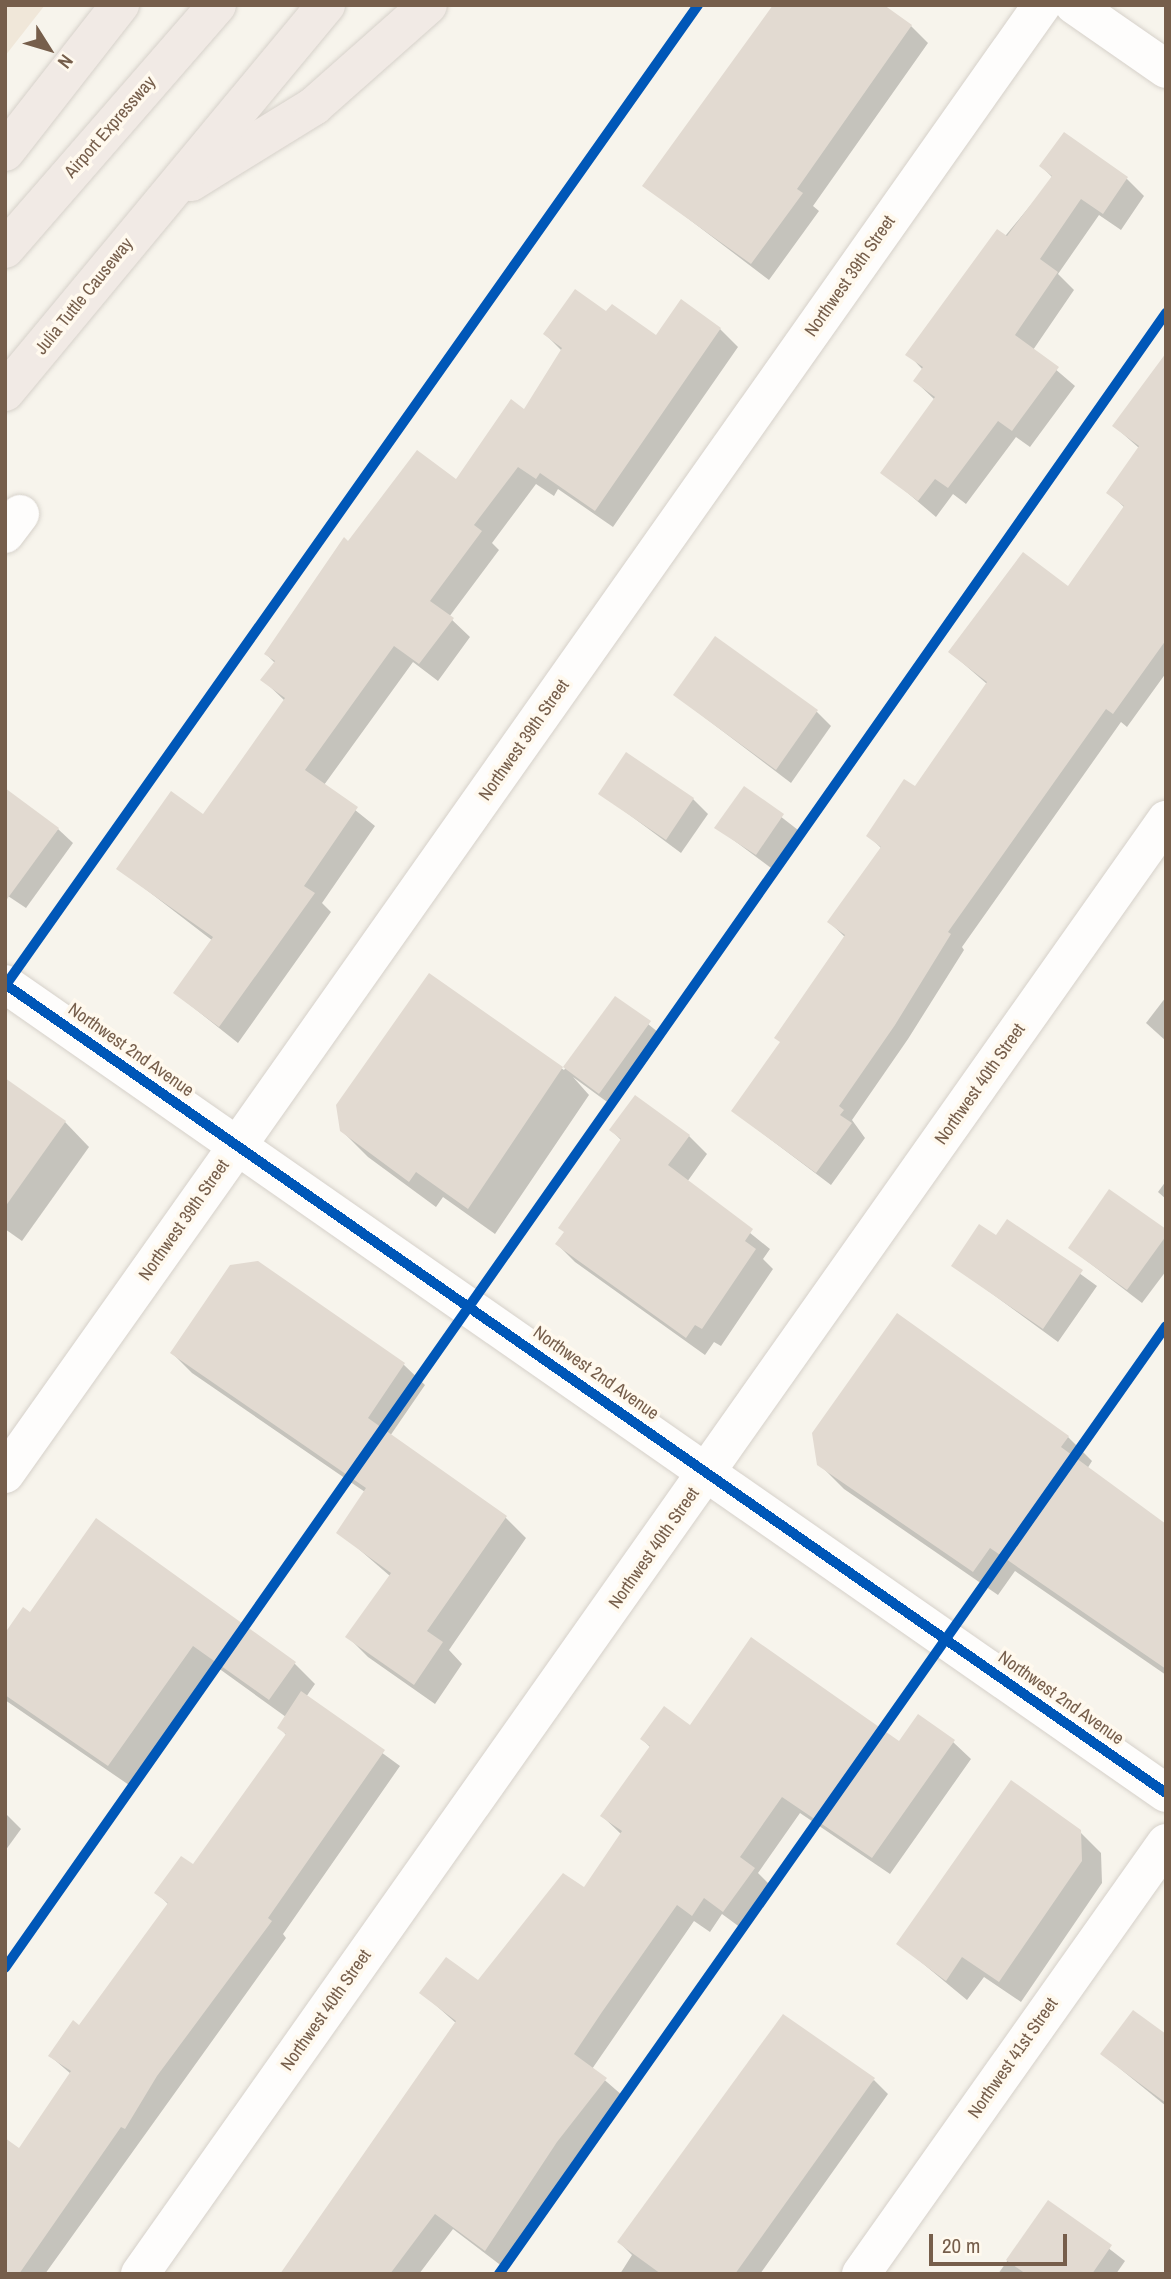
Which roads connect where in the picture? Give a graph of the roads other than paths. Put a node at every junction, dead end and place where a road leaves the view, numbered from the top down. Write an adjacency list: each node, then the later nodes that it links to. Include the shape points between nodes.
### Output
1 (120, 5): 8 (highway)
2 (217, 5): 10 (highway, Airport Expressway)
3 (326, 5): 9 (highway)
4 (428, 5): 9 (highway, via 314,106)
5 (1042, 5): 14 (street, Northwest 39th Street)
6 (1074, 5): 7 (street)
7 (1166, 69)
8 (5, 152)
9 (163, 200): 11 (highway, Julia Tuttle Causeway)
10 (5, 249)
11 (5, 392)
12 (1166, 820): 15 (street, Northwest 40th Street)
13 (5, 984): 14 (street, Northwest 2nd Avenue)
14 (238, 1145): 15 (street, Northwest 2nd Avenue); 16 (street, Northwest 39th Street)
15 (708, 1472): 17 (street, Northwest 2nd Avenue); 19 (street, Northwest 40th Street)
16 (5, 1474)
17 (1166, 1793)
18 (1166, 1843): 20 (street, Northwest 41st Street)
19 (140, 2274)
20 (861, 2274)

